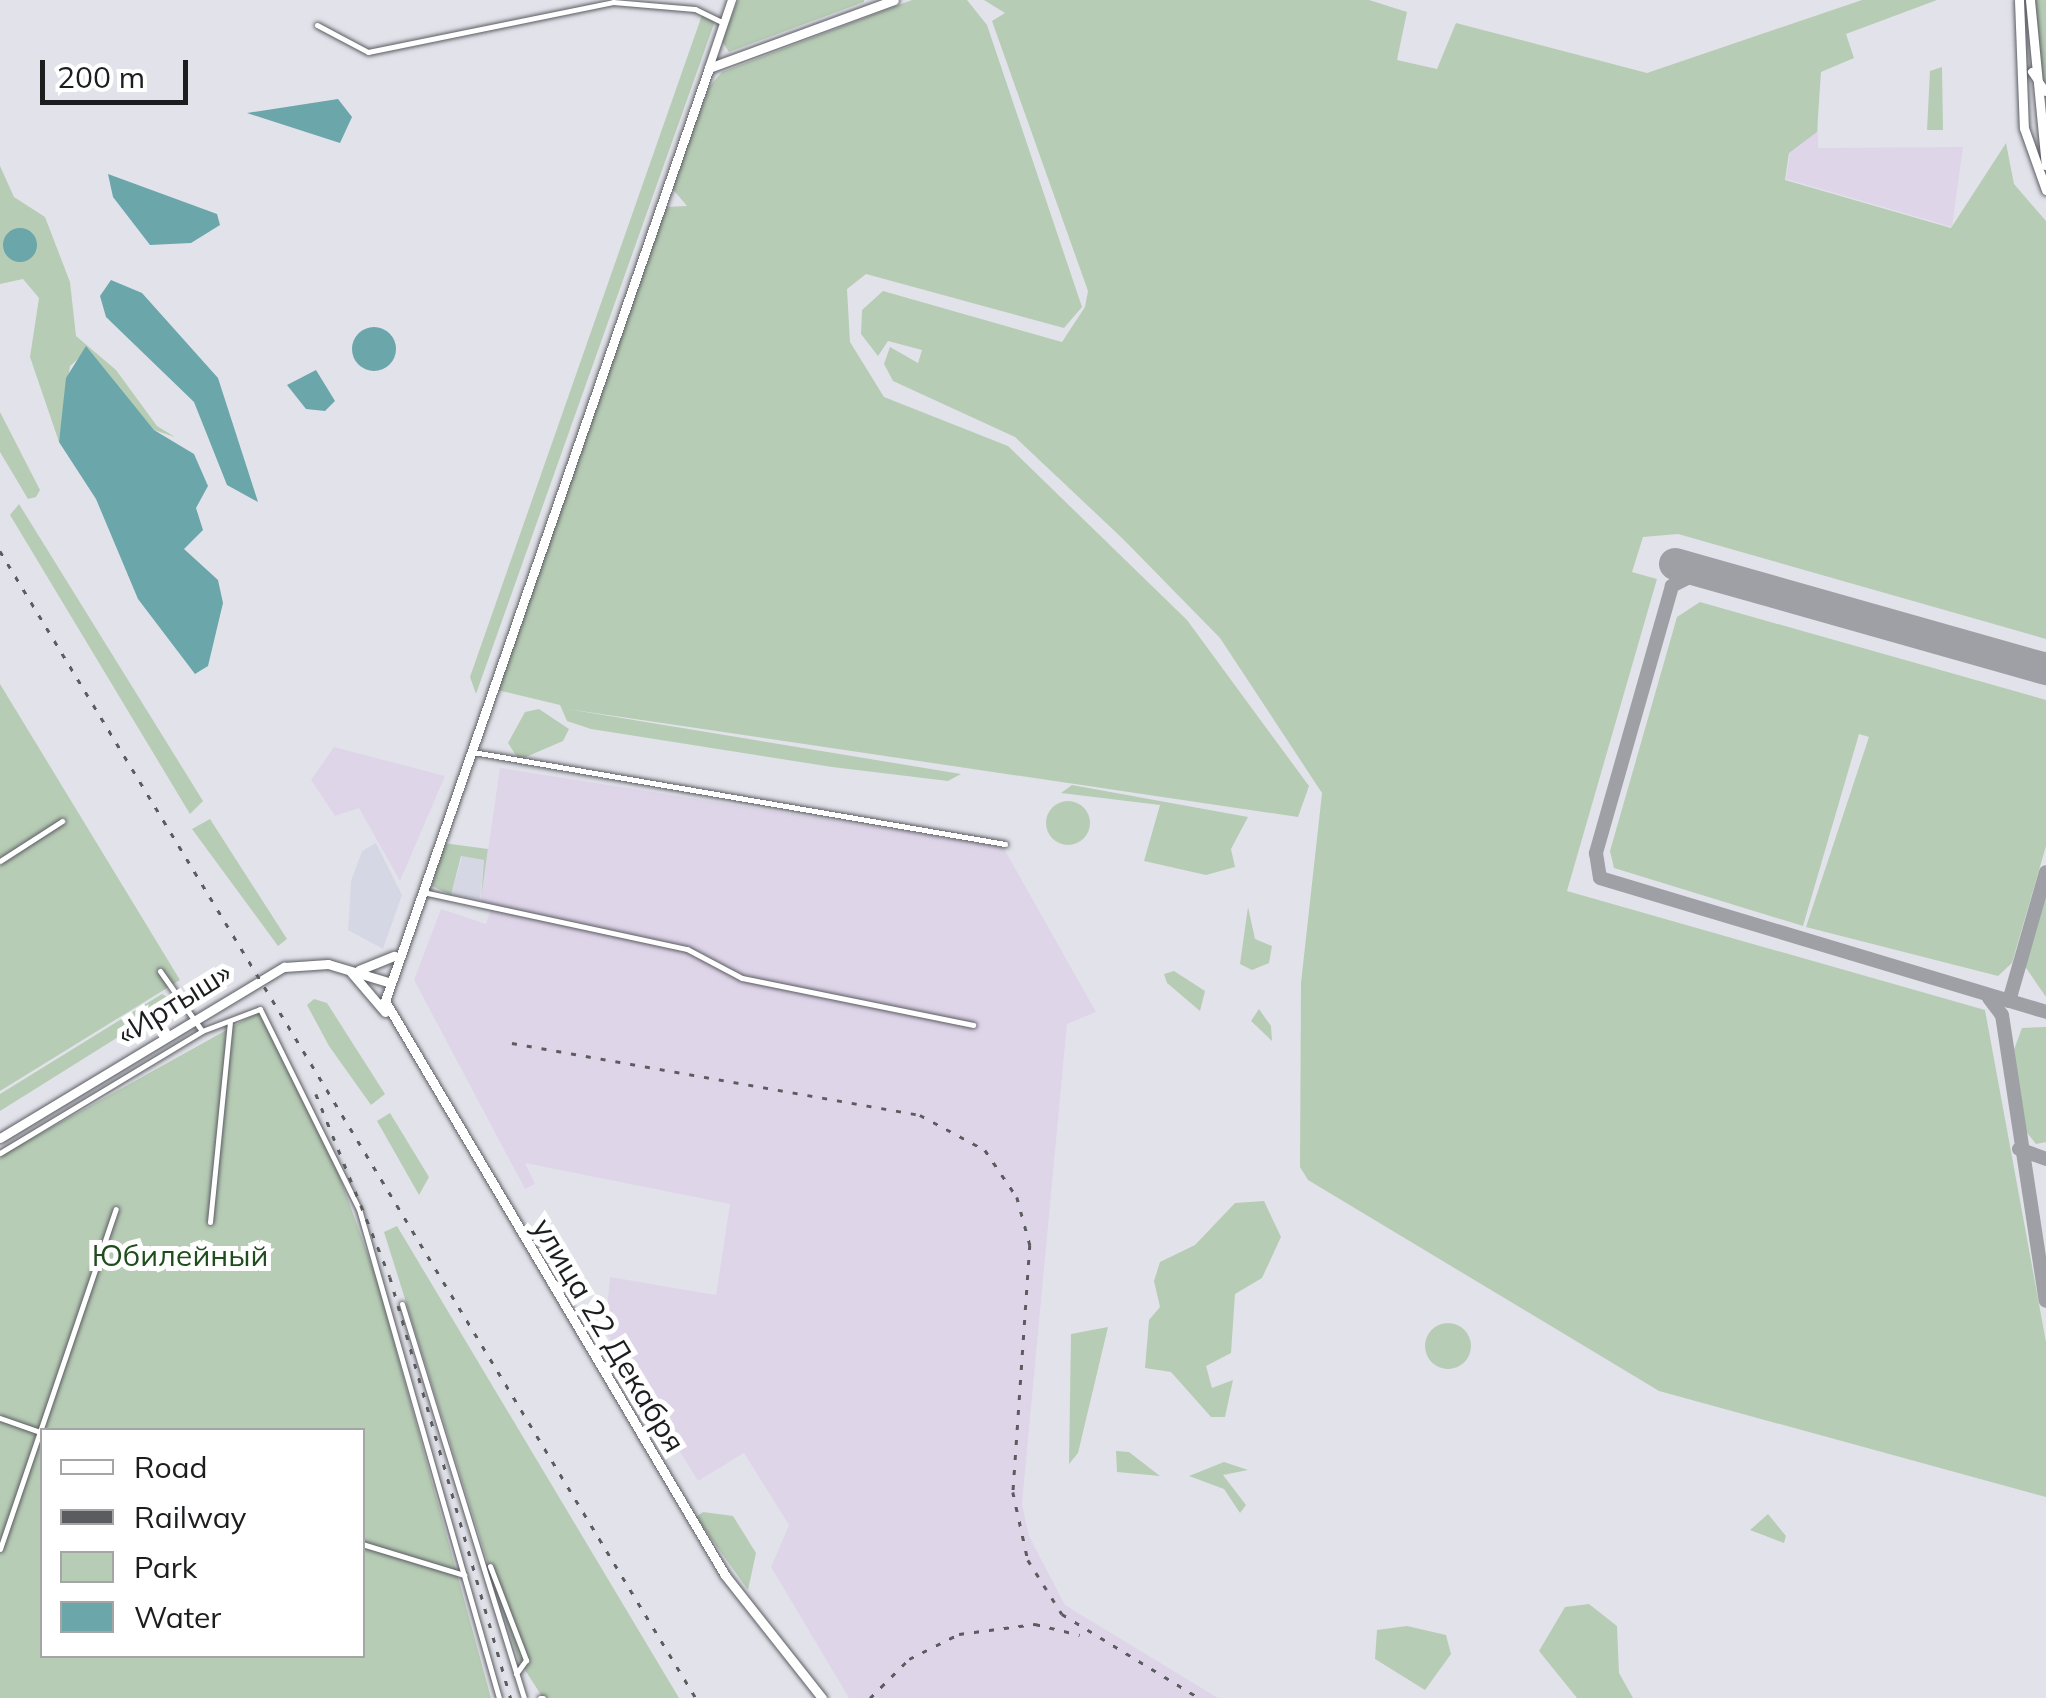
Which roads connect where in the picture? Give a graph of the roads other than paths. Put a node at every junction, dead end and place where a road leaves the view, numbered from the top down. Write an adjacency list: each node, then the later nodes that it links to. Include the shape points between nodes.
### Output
1 (732, 0): 5 (main road)
2 (894, 0): 7 (main road)
3 (2019, 0): 11 (main road, via 2024,128)
4 (2030, 0): 8 (main road)
5 (724, 23): 6 (street, via 634,0 368,52); 7 (main road)
6 (317, 25)
7 (709, 68): 12 (main road)
8 (2032, 72): 9 (main road); 10 (main road)
9 (2046, 92)
10 (2046, 165)
11 (2046, 190)
12 (470, 752): 14 (street); 16 (main road)
13 (62, 821): 15 (street)
14 (1005, 844)
15 (0, 860)
16 (420, 892): 17 (main road); 24 (street, via 687,950 742,978)
17 (398, 950): 18 (main road, via 372,970); 20 (main road)
18 (345, 968): 20 (main road, «Иртыш»); 21 (main road, улица 22 Декабря); 22 (main road, «Иртыш», via 284,968)
19 (160, 971): 22 (street)
20 (388, 982): 21 (main road)
21 (387, 1014): 42 (main road, улица 22 Декабря, via 724,1575)
22 (194, 1019): 25 (street); 26 (main road, «Иртыш»)
23 (230, 1023): 25 (street); 29 (street); 38 (street, via 260,1010 330,1136 382,1278)
24 (974, 1026)
25 (202, 1031): 27 (street)
26 (0, 1138)
27 (0, 1153)
28 (116, 1209): 32 (street)
29 (210, 1222)
30 (402, 1304): 39 (street)
31 (0, 1418): 33 (street)
32 (43, 1428)
33 (40, 1431)
34 (40, 1438): 36 (street)
35 (365, 1545): 38 (street)
36 (0, 1549)
37 (490, 1566): 39 (street, via 526,1660)
38 (465, 1575): 40 (street)
39 (516, 1674): 41 (street)
40 (499, 1698)
41 (524, 1698)
42 (822, 1698)

